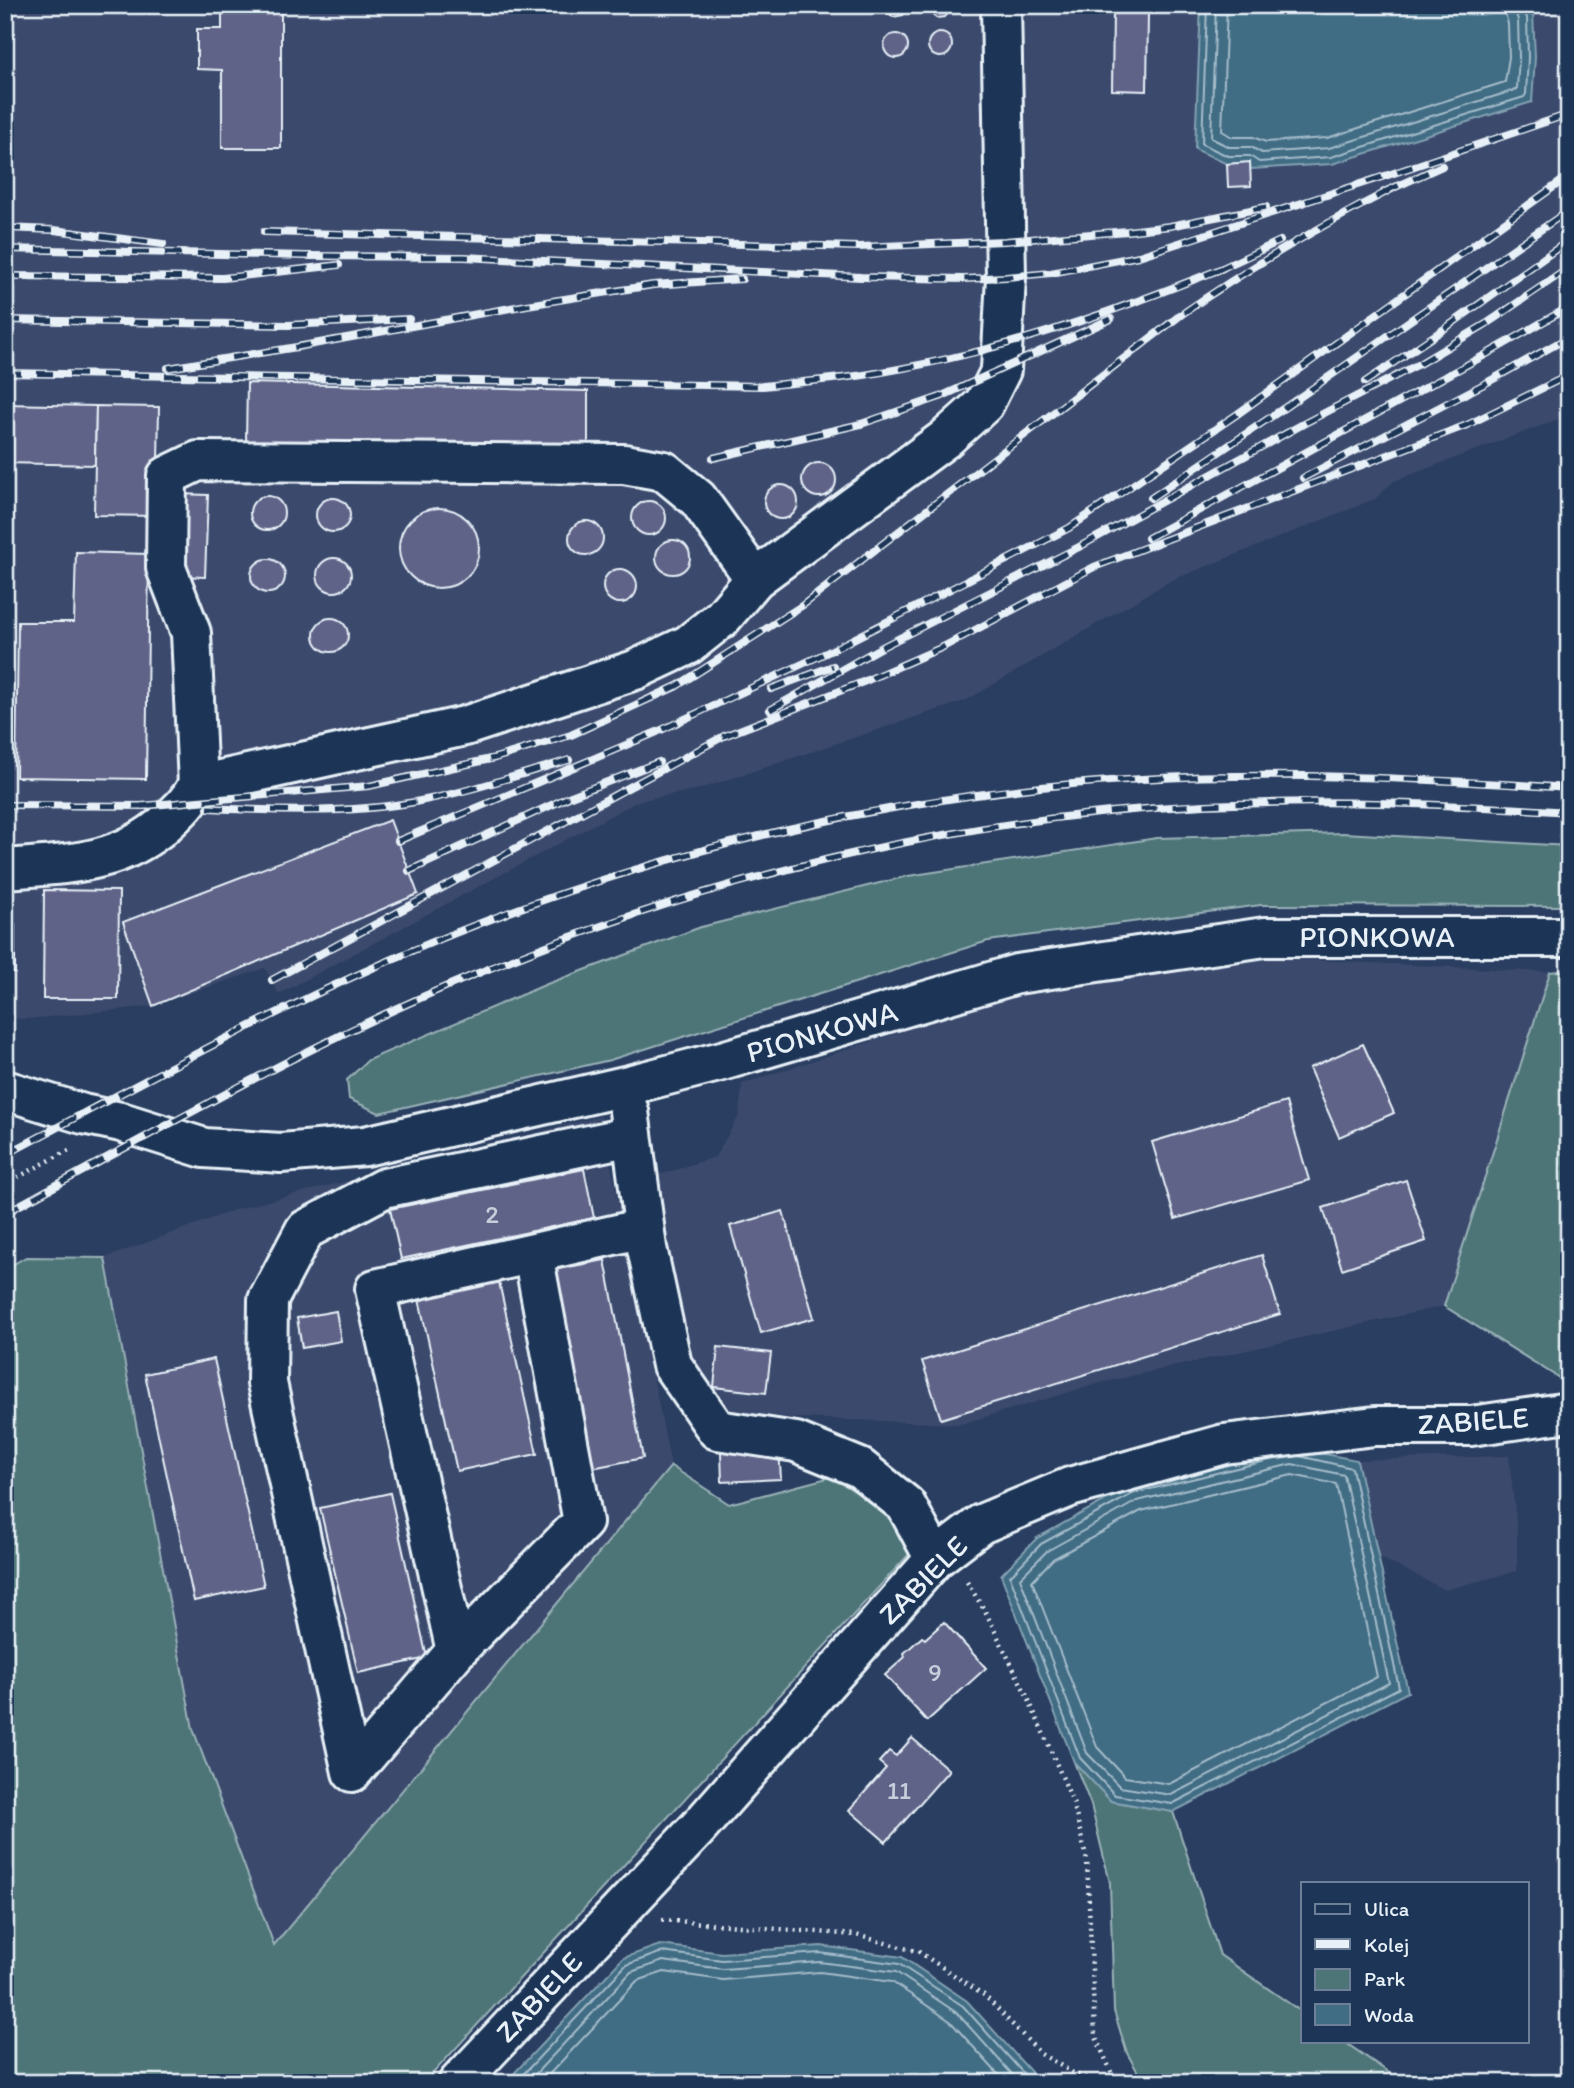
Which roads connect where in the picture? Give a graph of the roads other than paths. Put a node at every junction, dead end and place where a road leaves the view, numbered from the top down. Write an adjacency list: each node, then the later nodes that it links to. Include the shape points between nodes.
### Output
1 (1002, 5): 2 (street, via 1006,277 1001,370 984,404 945,439)
2 (755, 579): 3 (street, via 722,618 688,645 635,670 465,726); 3 (street, via 698,499 664,471 624,464 198,461 167,476 166,568 191,634)
3 (198, 785): 4 (street, via 189,802 156,831 120,852 80,863)
4 (5, 869)
5 (1569, 937): 6 (street, PIONKOWA, via 1265,937 1017,974)
6 (625, 1086): 7 (street, PIONKOWA, via 365,1146 281,1153 204,1147); 8 (street)
7 (5, 1090)
8 (632, 1136): 9 (street); 13 (street, via 384,1188 305,1230 268,1300 267,1383 352,1772)
9 (644, 1228): 10 (street); 12 (street, via 672,1365 717,1430 796,1442 860,1468 906,1506)
10 (533, 1254): 13 (street, via 583,1522); 13 (street, via 375,1289)
11 (1569, 1412): 12 (street, ZABIELE, via 1471,1426 1375,1426 1224,1444 1070,1487 981,1524)
12 (935, 1559): 14 (street, ZABIELE, via 699,1827)
13 (456, 1651)
14 (458, 2083)

